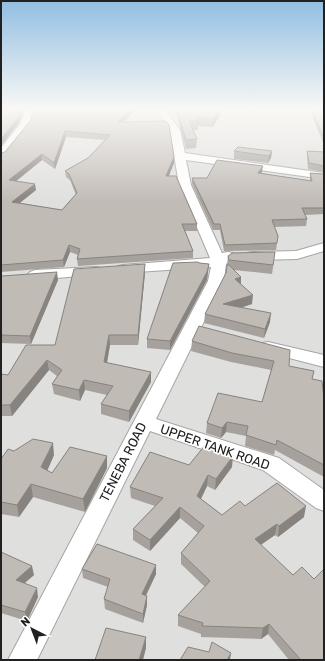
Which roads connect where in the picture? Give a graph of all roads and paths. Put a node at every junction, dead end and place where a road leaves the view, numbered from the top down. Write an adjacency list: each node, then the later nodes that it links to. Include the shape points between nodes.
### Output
1 (12, 141): 3 (street)
2 (177, 141): 4 (street)
3 (1, 155)
4 (180, 156): 5 (street); 7 (street, via 185,185)
5 (324, 176)
6 (324, 247): 7 (street, via 297,255 227,256)
7 (219, 262): 8 (street); 11 (street, TENEBA ROAD, via 216,281 200,329)
8 (18, 276)
9 (251, 342): 10 (street)
10 (324, 362)
11 (144, 422): 12 (street, UPPER TANK ROAD, via 270,464); 13 (street, TENEBA ROAD)
12 (324, 502)
13 (22, 660)

